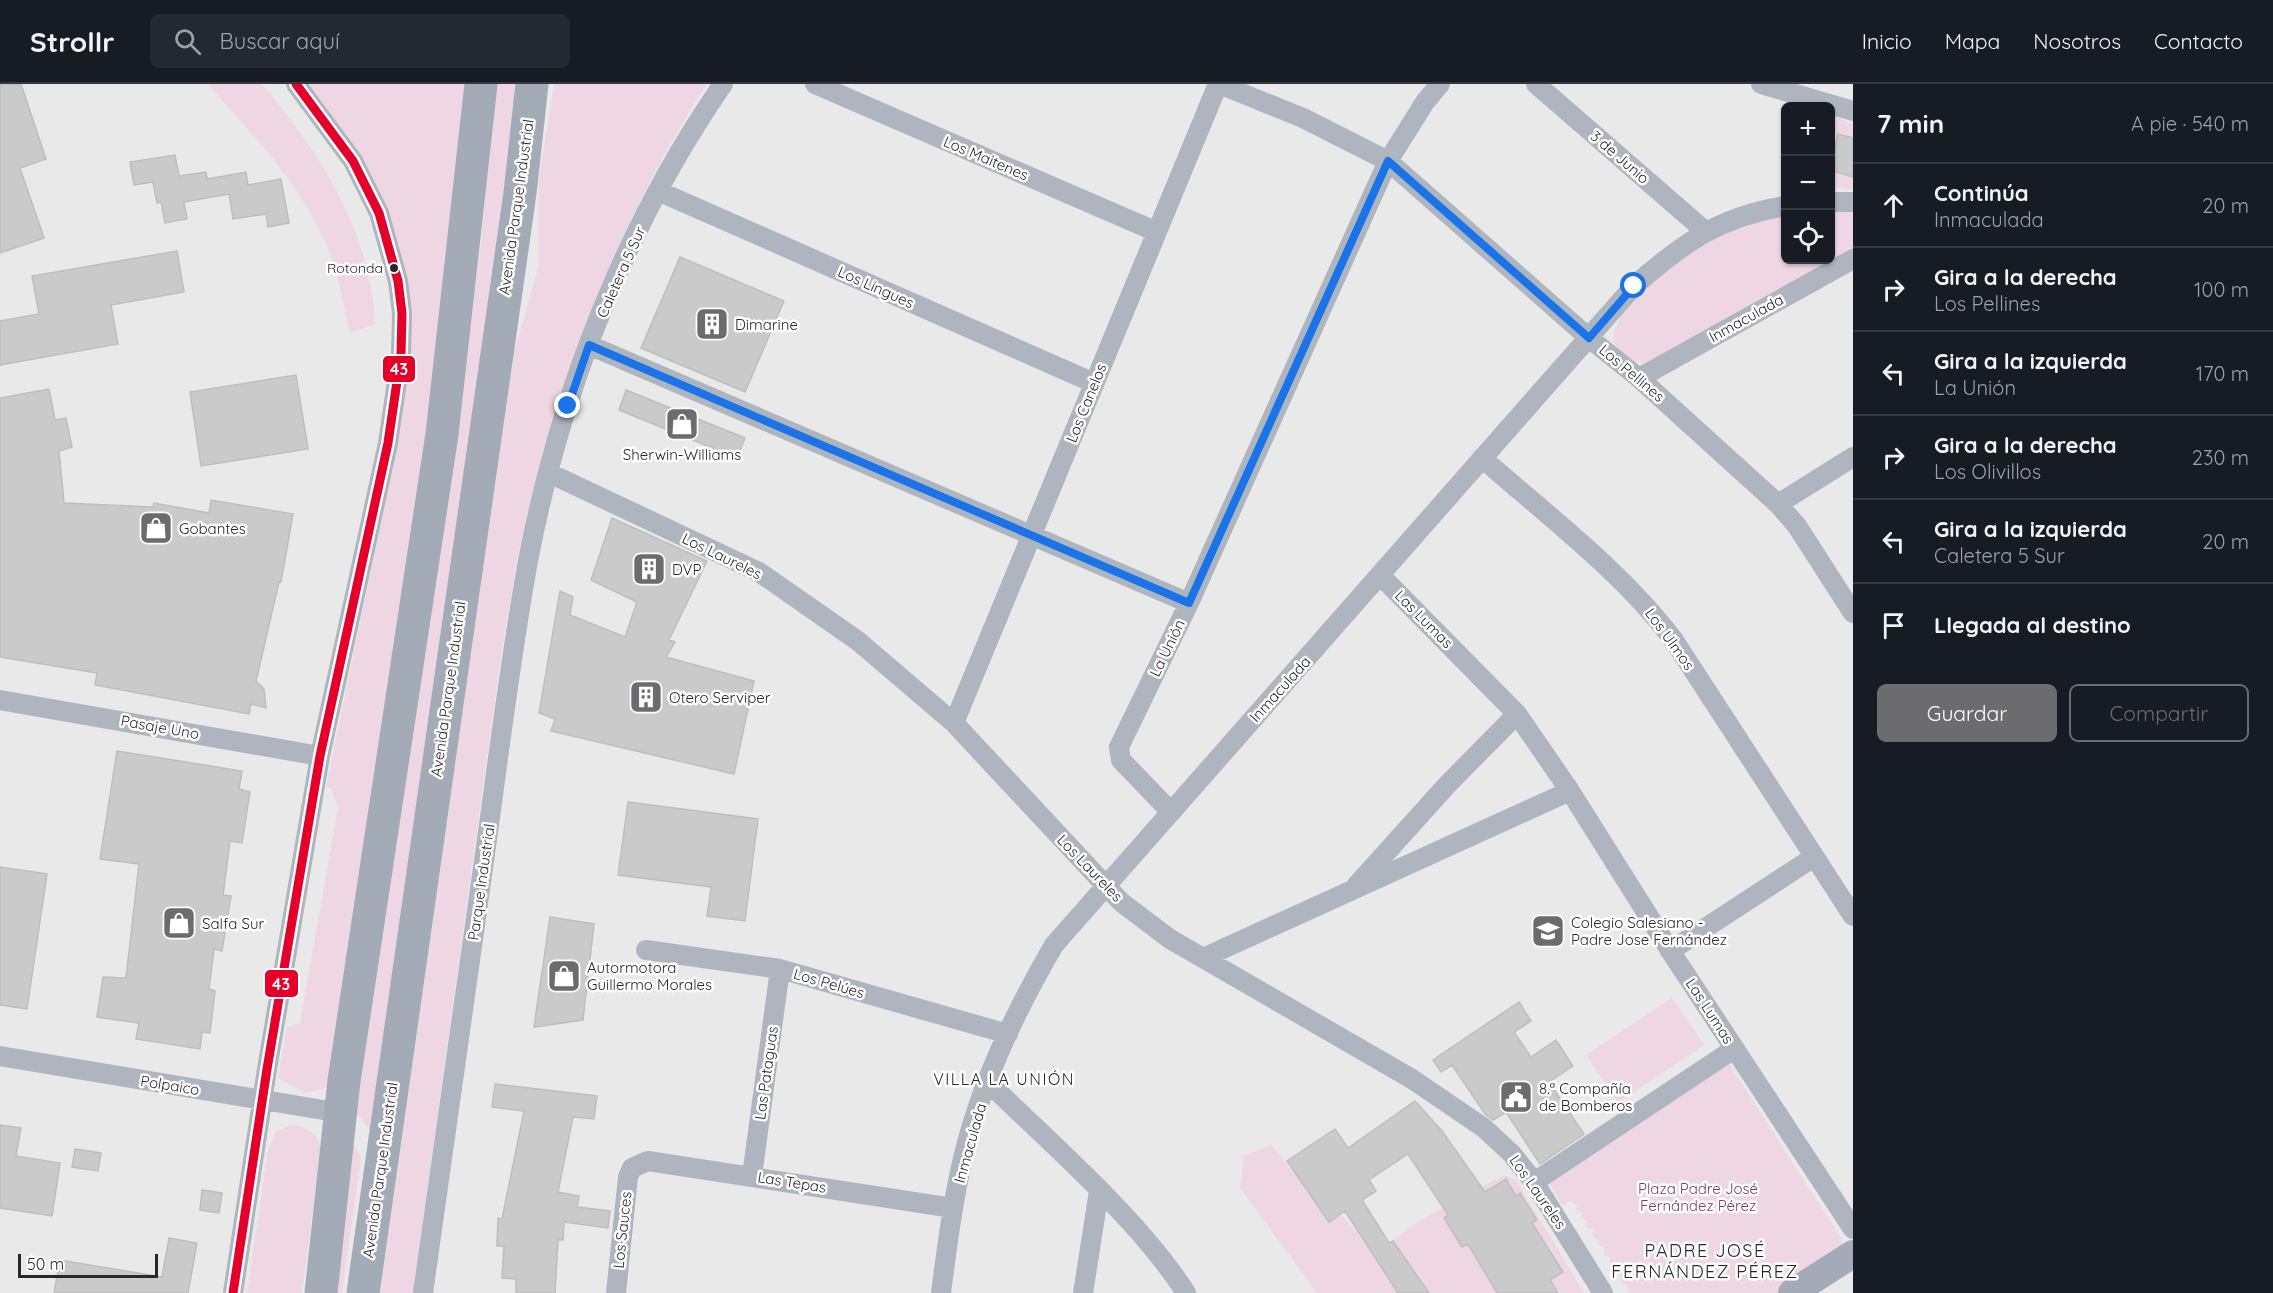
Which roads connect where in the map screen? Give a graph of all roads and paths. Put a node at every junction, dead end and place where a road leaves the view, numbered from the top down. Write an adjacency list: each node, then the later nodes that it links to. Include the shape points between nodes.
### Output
1 (296, 84): 35 (street, via 353,161 373,197 394,261 402,313 396,403)
2 (481, 84): 51 (highway, via 442,434)
3 (532, 84): 57 (highway, Avenida Parque Industrial, via 520,193)
4 (723, 84): 13 (street, Caletera 5 Sur, via 689,134)
5 (814, 84): 18 (street, Los Maitenes)
6 (1219, 84): 12 (street, Los Pellines, via 1304,118); 18 (street, Los Canelos)
7 (1440, 84): 12 (street, La Unión)
8 (1536, 84): 17 (street, 3 de Junio)
9 (1761, 84): 10 (street)
10 (1807, 96): 11 (street)
11 (1853, 111)
12 (1388, 161): 20 (street, Los Pellines); 30 (street, La Unión)
13 (658, 191): 21 (street, Caletera 5 Sur, via 611,288); 23 (street, Los Lingues)
14 (1835, 202): 15 (street)
15 (1853, 202)
16 (1781, 207): 17 (street, Inmaculada, via 1741,216)
17 (1704, 231): 20 (street, Inmaculada, via 1634,286)
18 (1156, 232): 23 (street, Los Canelos)
19 (1853, 259): 22 (street, Inmaculada)
20 (1589, 338): 22 (street, Los Pellines); 25 (street, Inmaculada)
21 (589, 345): 26 (street, Caletera 5 Sur); 28 (street)
22 (1639, 378): 27 (street, Los Pellines)
23 (1094, 383): 28 (street, Los Canelos)
24 (1853, 457): 27 (street)
25 (1482, 458): 29 (street, Inmaculada); 38 (street, Los Ulmos, via 1652,611)
26 (549, 473): 34 (street, Los Laureles, via 759,572 858,641); 63 (street, Parque Industrial, via 528,560 508,684)
27 (1778, 504): 31 (street, Los Pellines, via 1797,526)
28 (1031, 535): 30 (street); 34 (street, Los Canelos)
29 (1381, 576): 33 (street, Las Lumas); 37 (street, Inmaculada)
30 (1189, 603): 37 (street, La Unión, via 1119,753 1121,760)
31 (1853, 613)
32 (0, 700): 35 (street, Pasaje Uno)
33 (1517, 714): 36 (street, Las Lumas); 40 (street)
34 (954, 723): 39 (street, Los Laureles)
35 (320, 756): 50 (street)
36 (1570, 790): 40 (street); 43 (street, Las Lumas)
37 (1171, 812): 39 (street, Inmaculada)
38 (1814, 857): 41 (street, Los Ulmos); 43 (street)
39 (1105, 885): 44 (street, Los Laureles, via 1121,902); 46 (street, Inmaculada, via 1054,945)
40 (1350, 892): 44 (street)
41 (1853, 916)
42 (646, 950): 45 (street, Los Pelúes)
43 (1670, 951): 47 (street, Las Lumas)
44 (1203, 958): 54 (street, Los Laureles, via 1461,1111 1502,1144)
45 (780, 969): 46 (street, Los Pelúes); 53 (street, Las Pataguas)
46 (1008, 1034): 49 (street, Inmaculada)
47 (1734, 1049): 54 (street); 58 (street, Las Lumas)
48 (0, 1056): 50 (street, Polpaico)
49 (988, 1082): 55 (street); 56 (street, Inmaculada, via 964,1153)
50 (263, 1100): 51 (street, Polpaico); 60 (street)
51 (340, 1113): 57 (highway, via 361,1141 368,1158); 61 (highway)
52 (632, 1168): 53 (street, Las Tepas, via 648,1161); 64 (street, Los Sauces)
53 (752, 1176): 56 (street, Las Tepas)
54 (1534, 1182): 68 (street, Los Laureles)
55 (1100, 1191): 66 (street); 67 (street)
56 (953, 1208): 65 (street, Inmaculada)
57 (375, 1212): 62 (highway, Avenida Parque Industrial)
58 (1853, 1229)
59 (1853, 1254): 69 (main road)
60 (233, 1293)
61 (321, 1293)
62 (363, 1293)
63 (423, 1293)
64 (616, 1293)
65 (941, 1293)
66 (1083, 1293)
67 (1186, 1293)
68 (1603, 1293)
69 (1792, 1293)

